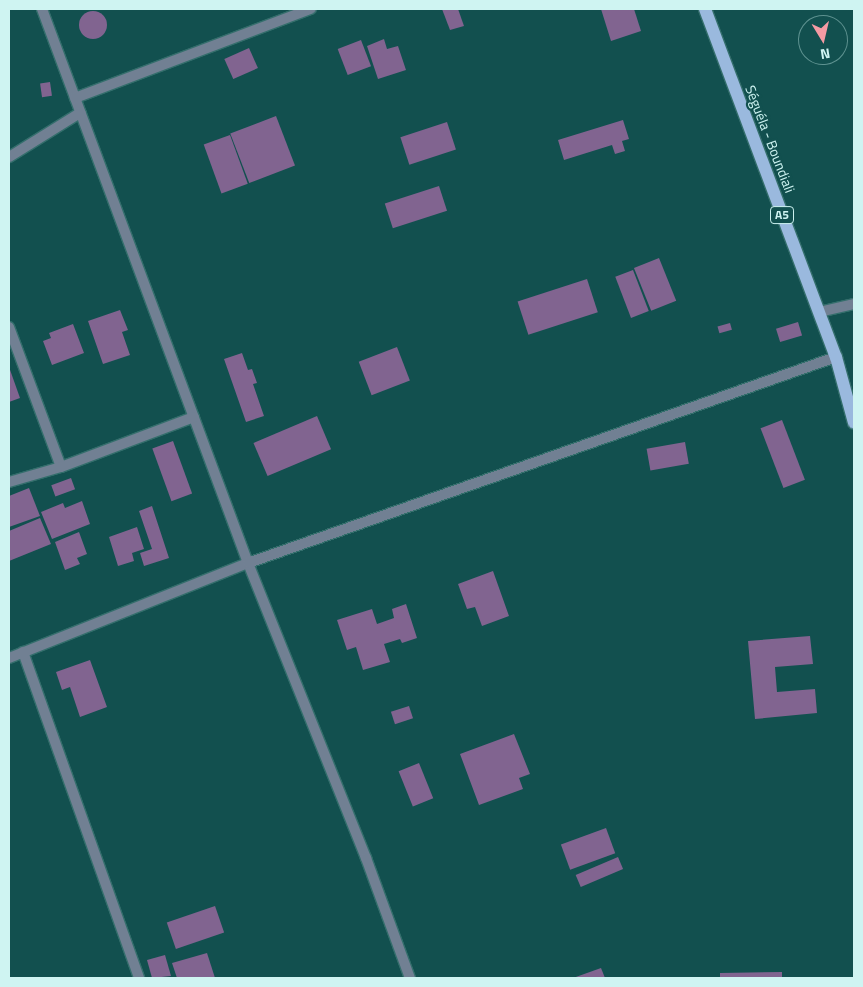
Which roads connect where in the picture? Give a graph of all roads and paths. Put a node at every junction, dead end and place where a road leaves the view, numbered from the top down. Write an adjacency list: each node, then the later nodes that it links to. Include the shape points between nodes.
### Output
1 (42, 9): 4 (street)
2 (311, 9): 4 (street)
3 (705, 9): 8 (main road, Séguéla - Boundiali / A5)
4 (75, 98): 5 (street)
5 (80, 113): 6 (street); 11 (street)
6 (9, 156)
7 (854, 304): 8 (street)
8 (819, 312): 10 (main road, Séguéla - Boundiali / A5)
9 (9, 327): 13 (street)
10 (836, 358): 12 (main road, Séguéla - Boundiali / A5); 15 (street)
11 (194, 417): 13 (street); 15 (street)
12 (854, 423)
13 (61, 467): 14 (street)
14 (9, 482)
15 (248, 563): 16 (street); 19 (street, via 366,858)
16 (23, 652): 17 (street); 18 (street)
17 (9, 658)
18 (139, 978)
19 (410, 978)

